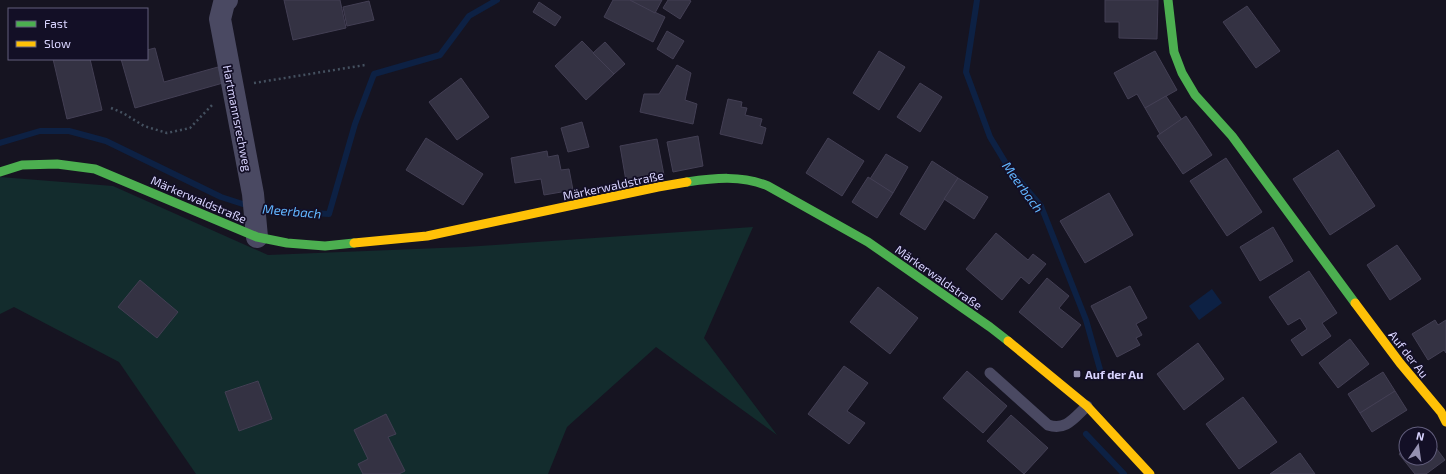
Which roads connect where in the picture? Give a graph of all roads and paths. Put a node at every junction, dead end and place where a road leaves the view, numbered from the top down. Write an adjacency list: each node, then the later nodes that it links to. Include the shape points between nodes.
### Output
1 (227, 0): 4 (street, Hartmannsrechweg, via 220,19)
2 (1168, 0): 10 (street, Auf der Au, via 1174,52 1182,73 1195,95 1232,136)
3 (365, 65): 4 (path)
4 (231, 86): 5 (path, via 190,128 168,133 144,126 123,112); 7 (street, Hartmannsrechweg)
5 (111, 108)
6 (0, 172): 7 (street, Märkerwaldstraße, via 22,165 57,164 95,169)
7 (255, 219): 9 (street, Märkerwaldstraße, via 287,243 325,246 427,236 658,187 716,178 756,181 819,213 868,242 990,327)
8 (990, 373): 9 (lane, via 1048,424 1056,428 1067,426)
9 (1087, 406): 11 (street, Märkerwaldstraße)
10 (1446, 422)
11 (1150, 474)

